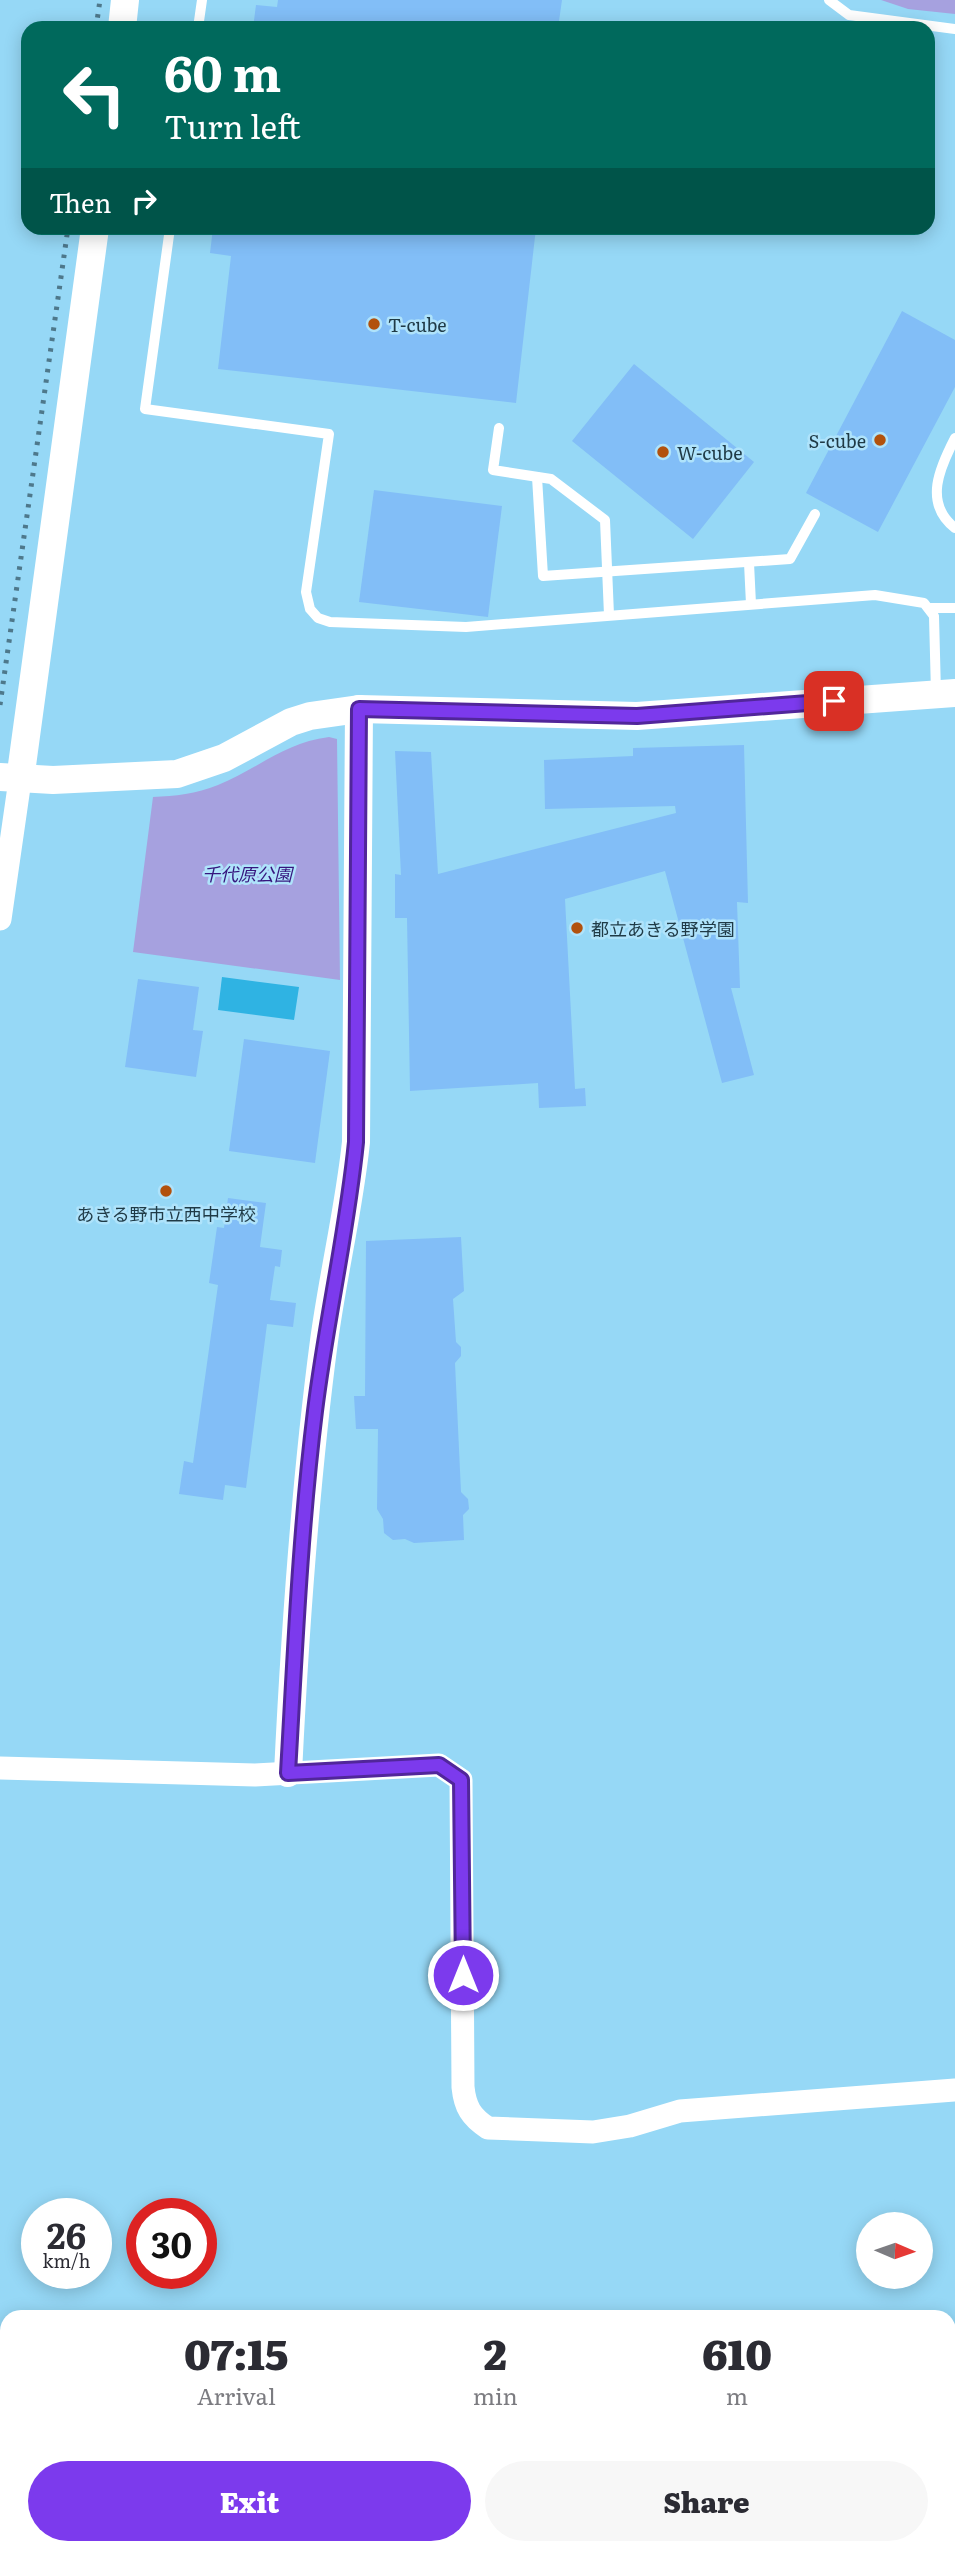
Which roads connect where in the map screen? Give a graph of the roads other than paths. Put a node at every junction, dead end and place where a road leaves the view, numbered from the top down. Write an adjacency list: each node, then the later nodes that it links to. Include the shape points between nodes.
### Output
1 (125, 0): 4 (street)
2 (202, 0): 5 (lane)
3 (829, 0): 6 (lane, via 849,15)
4 (123, 21)
5 (199, 21)
6 (894, 21)
7 (935, 26): 8 (lane)
8 (955, 29)
9 (93, 235): 24 (street)
10 (169, 235): 21 (lane, via 145,409 329,434 306,592 318,618 342,625 466,627)
11 (499, 428): 13 (lane, via 493,470)
12 (955, 438): 15 (lane, via 937,476 936,493 940,509)
13 (537, 477): 17 (lane, via 551,479 605,520); 17 (lane, via 543,576)
14 (815, 514): 16 (lane, via 790,559)
15 (955, 528)
16 (748, 563): 17 (lane); 18 (lane)
17 (607, 571): 21 (lane)
18 (751, 604): 19 (lane, via 875,595); 21 (lane)
19 (931, 608): 20 (lane); 22 (lane)
20 (955, 608)
21 (609, 615)
22 (945, 693): 23 (street, via 637,716)
23 (359, 709): 24 (street, via 291,722 224,758 177,774); 27 (street, via 356,1142 312,1435)
24 (10, 778): 25 (street)
25 (0, 919)
26 (0, 1768): 27 (street)
27 (288, 1773): 28 (street, via 439,1765 461,1780 463,2087 465,2106 488,2129 593,2132 691,2110)
28 (955, 2090)

